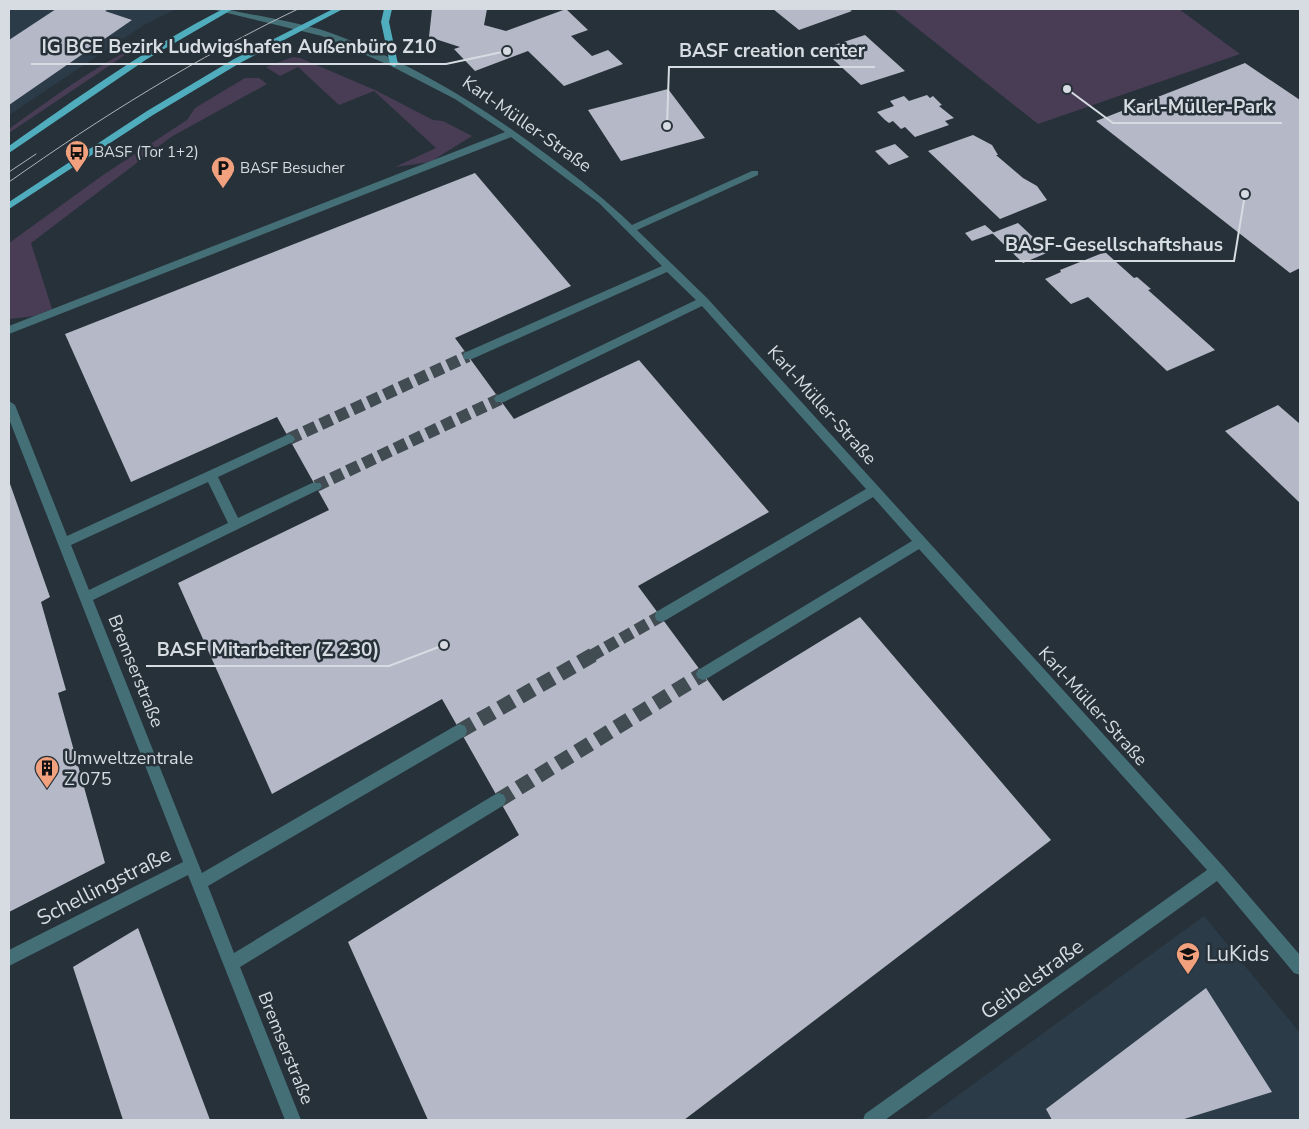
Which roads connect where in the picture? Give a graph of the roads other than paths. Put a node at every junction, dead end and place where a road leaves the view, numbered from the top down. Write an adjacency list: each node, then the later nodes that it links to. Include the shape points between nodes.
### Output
1 (339, 9): 4 (main road)
2 (388, 9): 5 (main road, via 385,22)
3 (223, 10): 4 (street, Karl-Müller-Straße); 7 (main road, via 98,87)
4 (302, 27): 5 (street, Karl-Müller-Straße, via 336,37); 9 (main road, via 150,113)
5 (394, 64): 6 (street, Karl-Müller-Straße, via 458,97)
6 (512, 132): 10 (street, Karl-Müller-Straße, via 602,201); 13 (street)
7 (9, 150)
8 (755, 173): 10 (street)
9 (9, 206)
10 (631, 229): 11 (street, Karl-Müller-Straße)
11 (669, 267): 12 (street, Karl-Müller-Straße); 14 (street)
12 (703, 301): 15 (street); 20 (street, Karl-Müller-Straße)
13 (9, 330)
14 (468, 356)
15 (500, 399)
16 (9, 405): 23 (street, Bremserstraße)
17 (289, 439): 18 (street)
18 (211, 475): 21 (street); 23 (street)
19 (316, 486): 21 (street)
20 (874, 490): 22 (street, Karl-Müller-Straße); 25 (street)
21 (236, 526): 24 (street)
22 (920, 542): 26 (street); 30 (street, Karl-Müller-Straße)
23 (64, 543): 24 (street, Bremserstraße)
24 (86, 598): 29 (street, Bremserstraße)
25 (660, 616)
26 (704, 674)
27 (460, 730): 31 (street)
28 (499, 800): 33 (street)
29 (192, 865): 31 (street, Bremserstraße); 32 (street, Schellingstraße)
30 (1218, 872): 34 (street, Karl-Müller-Straße); 36 (street, Geibelstraße)
31 (199, 883): 33 (street, Bremserstraße)
32 (9, 958)
33 (231, 964): 35 (street, Bremserstraße)
34 (1300, 967)
35 (293, 1120)
36 (871, 1120)

